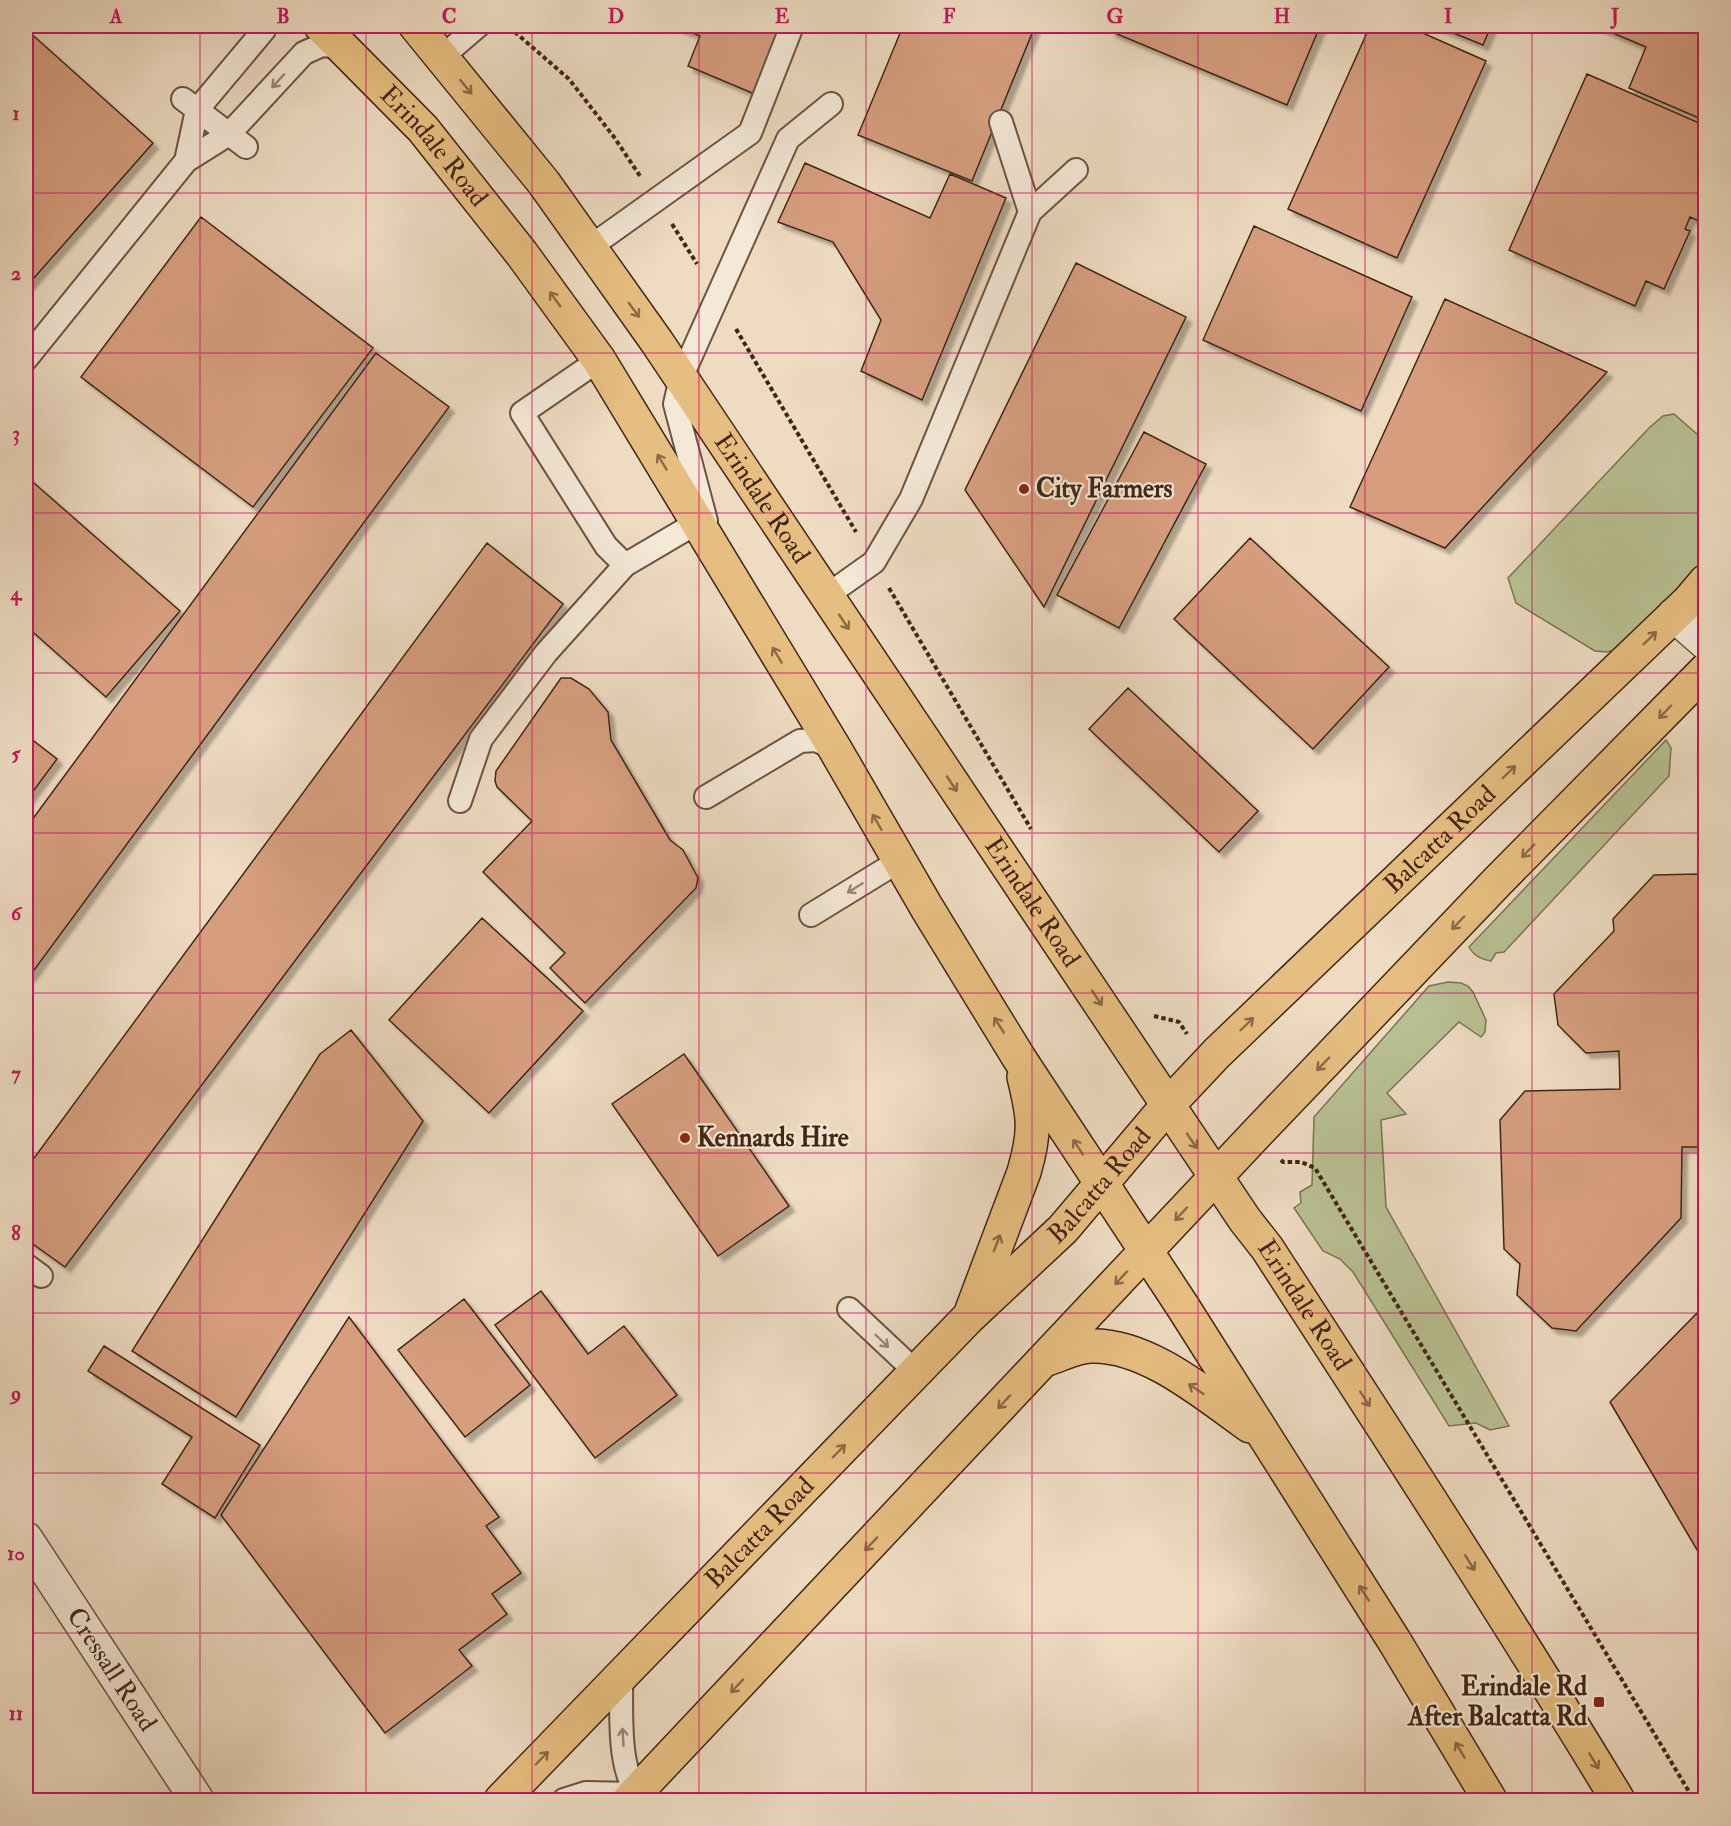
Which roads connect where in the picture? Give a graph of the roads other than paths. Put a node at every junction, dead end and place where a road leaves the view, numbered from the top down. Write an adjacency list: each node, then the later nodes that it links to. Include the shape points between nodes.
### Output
1 (314, 26): 7 (lane)
2 (416, 26): 8 (main road, Erindale Road)
3 (478, 26): 8 (lane)
4 (792, 26): 16 (lane, via 750,133)
5 (267, 27): 9 (lane)
6 (333, 36): 7 (lane); 20 (main road, Erindale Road, one-way to 6, via 423,129)
7 (304, 53): 12 (lane, one-way to 12)
8 (442, 57): 16 (main road, Erindale Road, one-way to 16, via 544,183)
9 (190, 104): 12 (lane); 13 (lane)
10 (831, 104): 17 (lane, via 788,139)
11 (1001, 122): 15 (lane)
12 (238, 140): 13 (lane)
13 (186, 161): 19 (lane)
14 (1076, 170): 15 (lane)
15 (1030, 212): 25 (lane, via 911,499 874,562)
16 (590, 247): 18 (main road, Erindale Road, one-way to 18)
17 (714, 307): 18 (lane, via 685,338); 21 (lane)
18 (657, 342): 21 (main road, Erindale Road)
19 (26, 360)
20 (599, 360): 22 (main road, Erindale Road, one-way to 20); 23 (lane, via 522,413 606,546)
21 (681, 378): 22 (lane, via 675,404); 25 (main road, Erindale Road)
22 (706, 535): 23 (lane); 29 (main road, Erindale Road, one-way to 22)
23 (625, 565): 31 (lane, via 546,653 481,740)
24 (1706, 581): 26 (main road, Balcatta Road)
25 (826, 596): 35 (main road, Erindale Road, one-way to 35)
26 (1674, 615): 27 (street); 35 (main road, Balcatta Road, one-way to 26, via 1217,1053)
27 (1706, 643)
28 (1706, 670): 36 (main road, one-way to 36)
29 (835, 749): 30 (lane, via 816,740 800,741); 32 (main road, Erindale Road, one-way to 29)
30 (706, 797)
31 (460, 801)
32 (899, 861): 33 (lane, one-way to 33); 34 (main road, Erindale Road, one-way to 32)
33 (811, 915)
34 (1019, 1058): 37 (main road, Erindale Road, one-way to 34); 40 (main road, one-way to 34, via 1031,1150 1033,1111)
35 (1168, 1106): 36 (main road, Erindale Road, one-way to 36); 37 (main road, Balcatta Road)
36 (1216, 1176): 38 (main road, one-way to 38); 51 (main road, Erindale Road, one-way to 51, via 1412,1471)
37 (1102, 1184): 38 (main road, Erindale Road); 40 (main road, Balcatta Road, via 1063,1229)
38 (1146, 1252): 41 (main road, one-way to 41); 43 (main road, Erindale Road)
39 (849, 1309): 42 (lane, one-way to 42)
40 (969, 1317): 42 (main road, Balcatta Road)
41 (1044, 1360): 43 (main road, one-way to 41, via 1172,1372 1136,1355 1088,1346); 46 (main road, one-way to 46)
42 (916, 1372): 45 (main road, Balcatta Road, one-way to 42)
43 (1262, 1434): 50 (main road, Erindale Road, one-way to 43)
44 (26, 1539): 47 (street, Cressall Road)
45 (621, 1676): 46 (lane, one-way to 45, via 625,1765); 48 (main road, Balcatta Road, one-way to 45)
46 (636, 1798): 49 (lane, via 586,1793)
47 (197, 1800)
48 (501, 1800)
49 (564, 1800)
50 (1490, 1800)
51 (1618, 1800)

